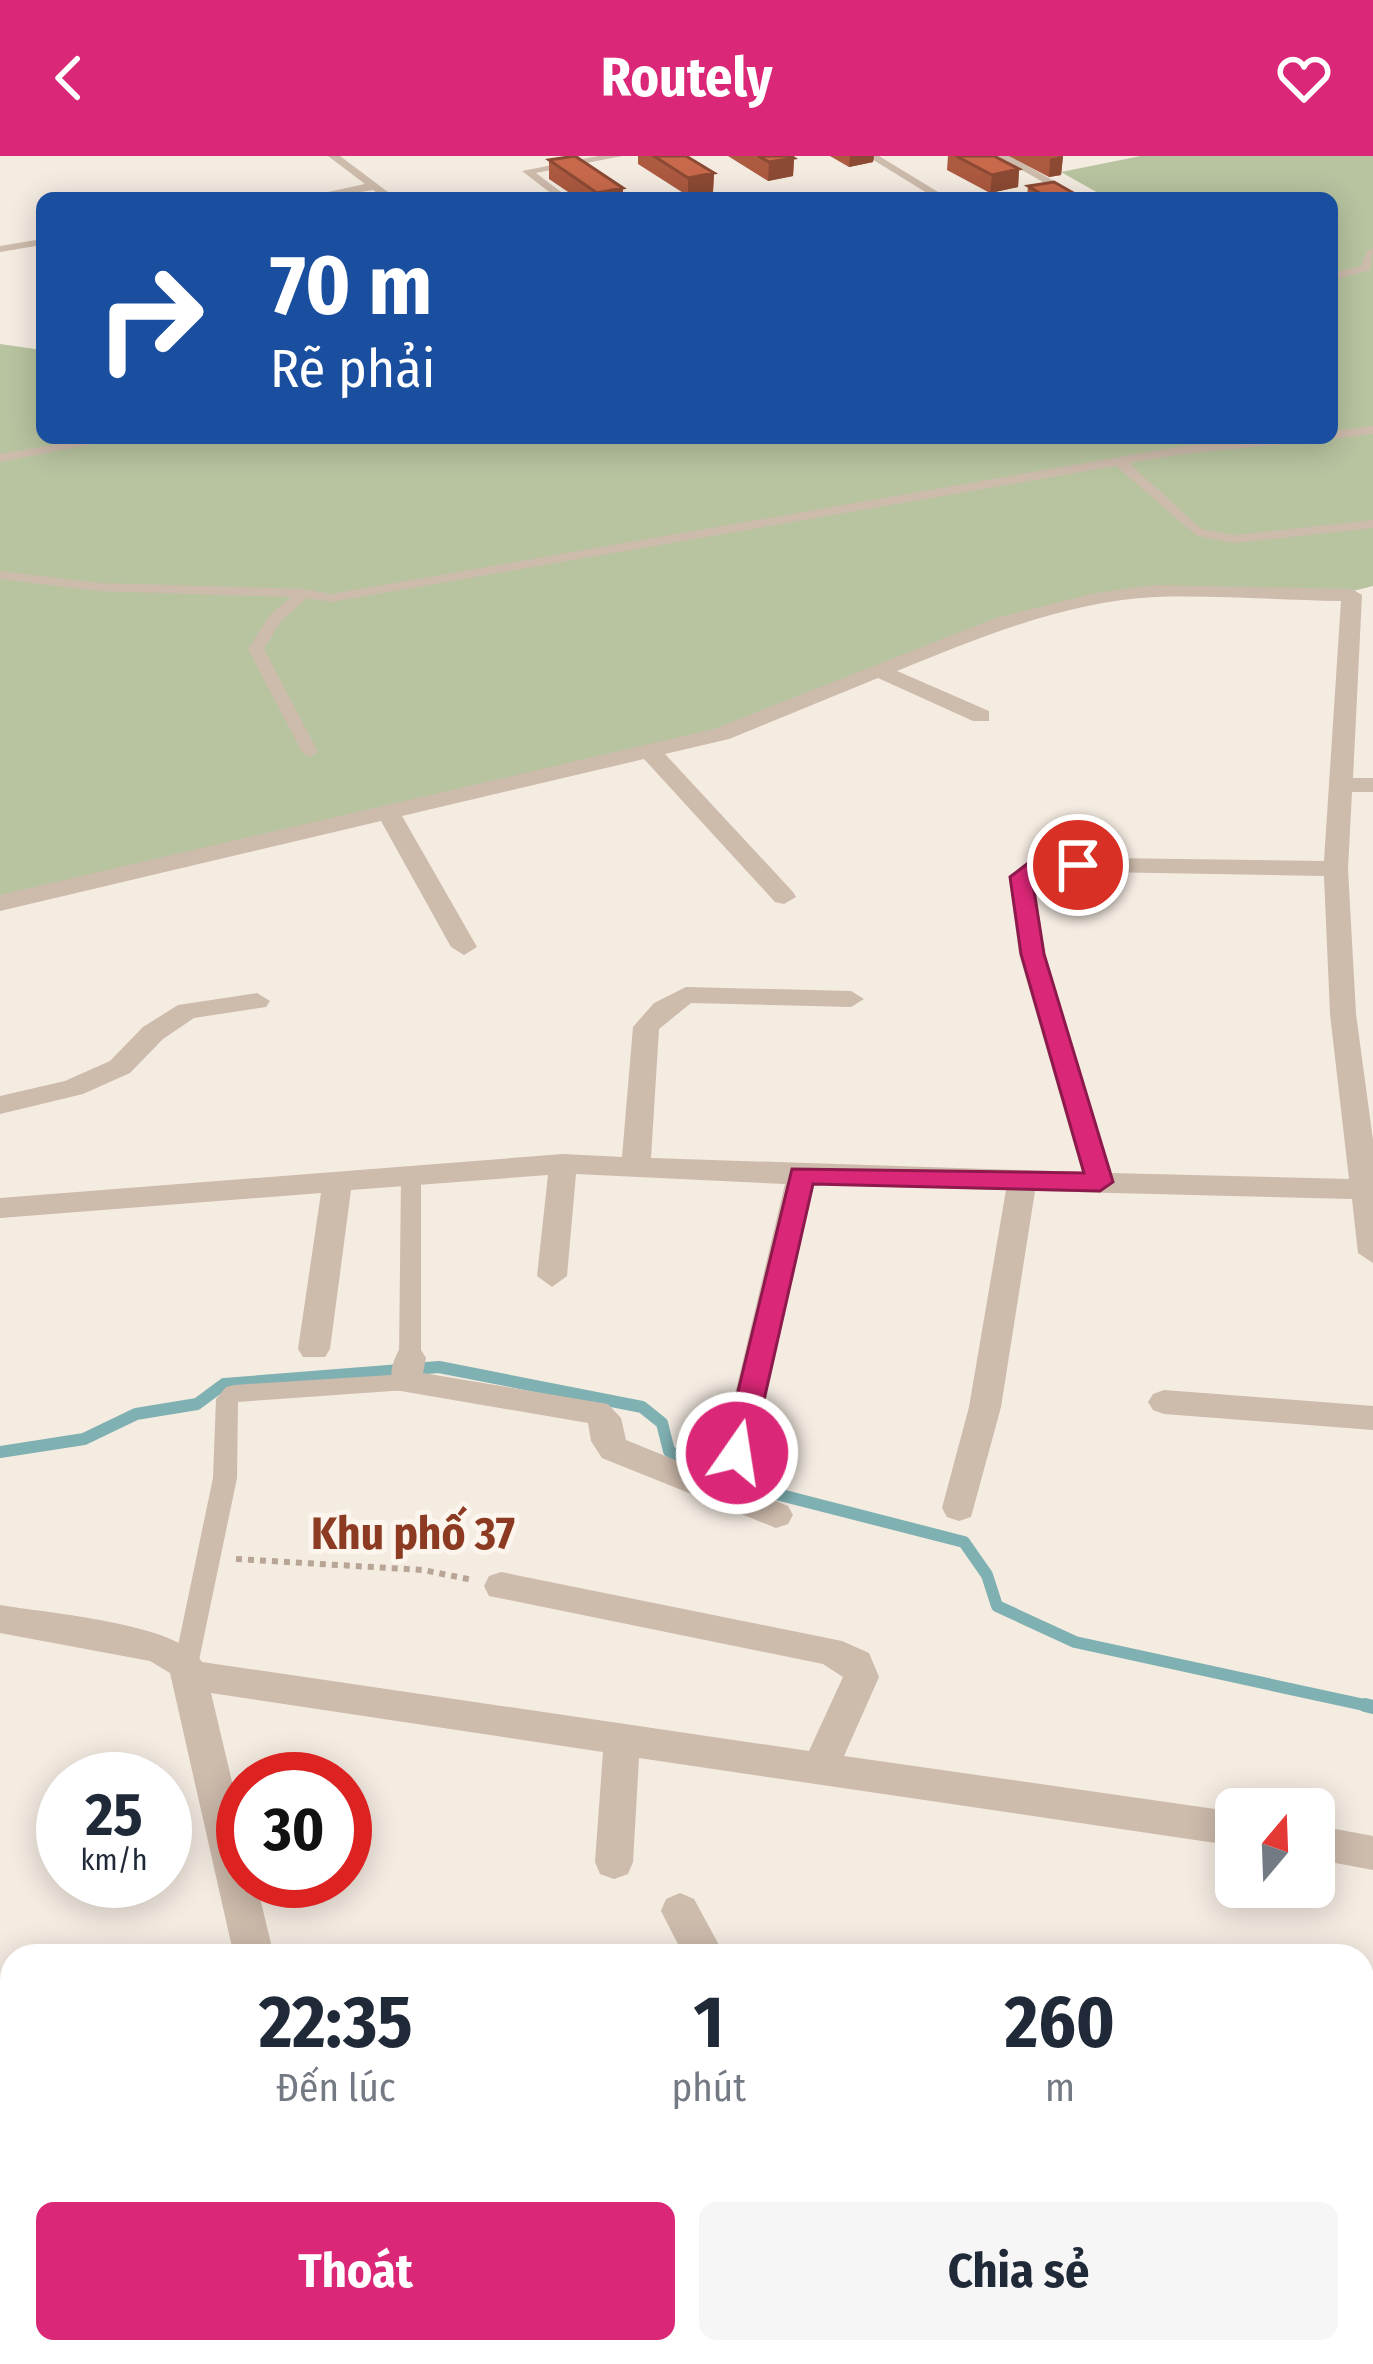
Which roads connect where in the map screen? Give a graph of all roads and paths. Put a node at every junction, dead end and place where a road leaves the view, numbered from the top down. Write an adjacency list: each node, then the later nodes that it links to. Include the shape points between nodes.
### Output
1 (333, 156): 5 (lane)
2 (616, 156): 8 (lane, via 527,171)
3 (872, 156): 9 (lane)
4 (1002, 156): 10 (lane)
5 (374, 186): 6 (lane); 7 (lane)
6 (340, 192)
7 (382, 192)
8 (556, 192)
9 (933, 192)
10 (1068, 192)
11 (36, 243): 12 (lane)
12 (0, 249)
13 (1373, 251): 14 (lane, via 1366,268)
14 (1338, 275)
15 (1373, 430): 16 (lane)
16 (1338, 433)
17 (81, 444): 21 (lane)
18 (1193, 444): 20 (lane)
19 (1242, 444): 20 (lane)
20 (1183, 450): 22 (lane)
21 (0, 458)
22 (1119, 461): 23 (lane, via 1197,532 1235,539); 25 (lane, via 331,598)
23 (1373, 524)
24 (0, 575): 25 (lane, via 98,587)
25 (304, 593): 30 (lane, via 274,618 256,650)
26 (1362, 593): 27 (street, via 1153,591 1090,600); 31 (street)
27 (879, 671): 28 (street); 29 (street, via 721,734)
28 (981, 716)
29 (649, 751): 33 (street); 35 (street)
30 (310, 752)
31 (1342, 785): 32 (street); 34 (street)
32 (1373, 785)
33 (388, 813): 36 (street); 38 (street)
34 (1336, 869): 39 (street); 50 (street, via 1036,864 1021,877 1033,954)
35 (784, 897)
36 (0, 903)
37 (1373, 943): 39 (street)
38 (464, 947)
39 (1342, 950): 43 (street)
40 (850, 999): 46 (street, via 686,995 662,1009 646,1027)
41 (257, 1001): 44 (street, via 188,1011 120,1067)
42 (1373, 1013): 43 (street)
43 (1343, 1014): 52 (street)
44 (0, 1105)
45 (562, 1164): 46 (street); 48 (street); 55 (street)
46 (636, 1167): 47 (street)
47 (802, 1175): 49 (street); 60 (street)
48 (411, 1177): 51 (street); 57 (lane)
49 (1022, 1180): 50 (street); 61 (street, via 985,1407)
50 (1100, 1182): 52 (street)
51 (338, 1185): 53 (street); 56 (street)
52 (1361, 1189): 54 (street)
53 (0, 1208)
54 (1373, 1253)
55 (552, 1276)
56 (314, 1349)
57 (408, 1370): 62 (street, via 597,1412 614,1449); 63 (lane, via 233,1393 223,1406 225,1478)
58 (1164, 1402): 59 (street)
59 (1373, 1418)
60 (737, 1453)
61 (959, 1508)
62 (776, 1515)
63 (208, 1557): 64 (path, via 423,1570); 66 (lane)
64 (501, 1586): 68 (street, via 829,1651 856,1663 861,1677)
65 (0, 1619): 66 (street, via 158,1648)
66 (187, 1670): 67 (street); 74 (street)
67 (622, 1743): 68 (street); 72 (street)
68 (820, 1767): 69 (street)
69 (1215, 1825)
70 (1335, 1846): 71 (street)
71 (1373, 1853)
72 (614, 1862)
73 (680, 1910): 75 (street)
74 (251, 1944)
75 (698, 1944)

